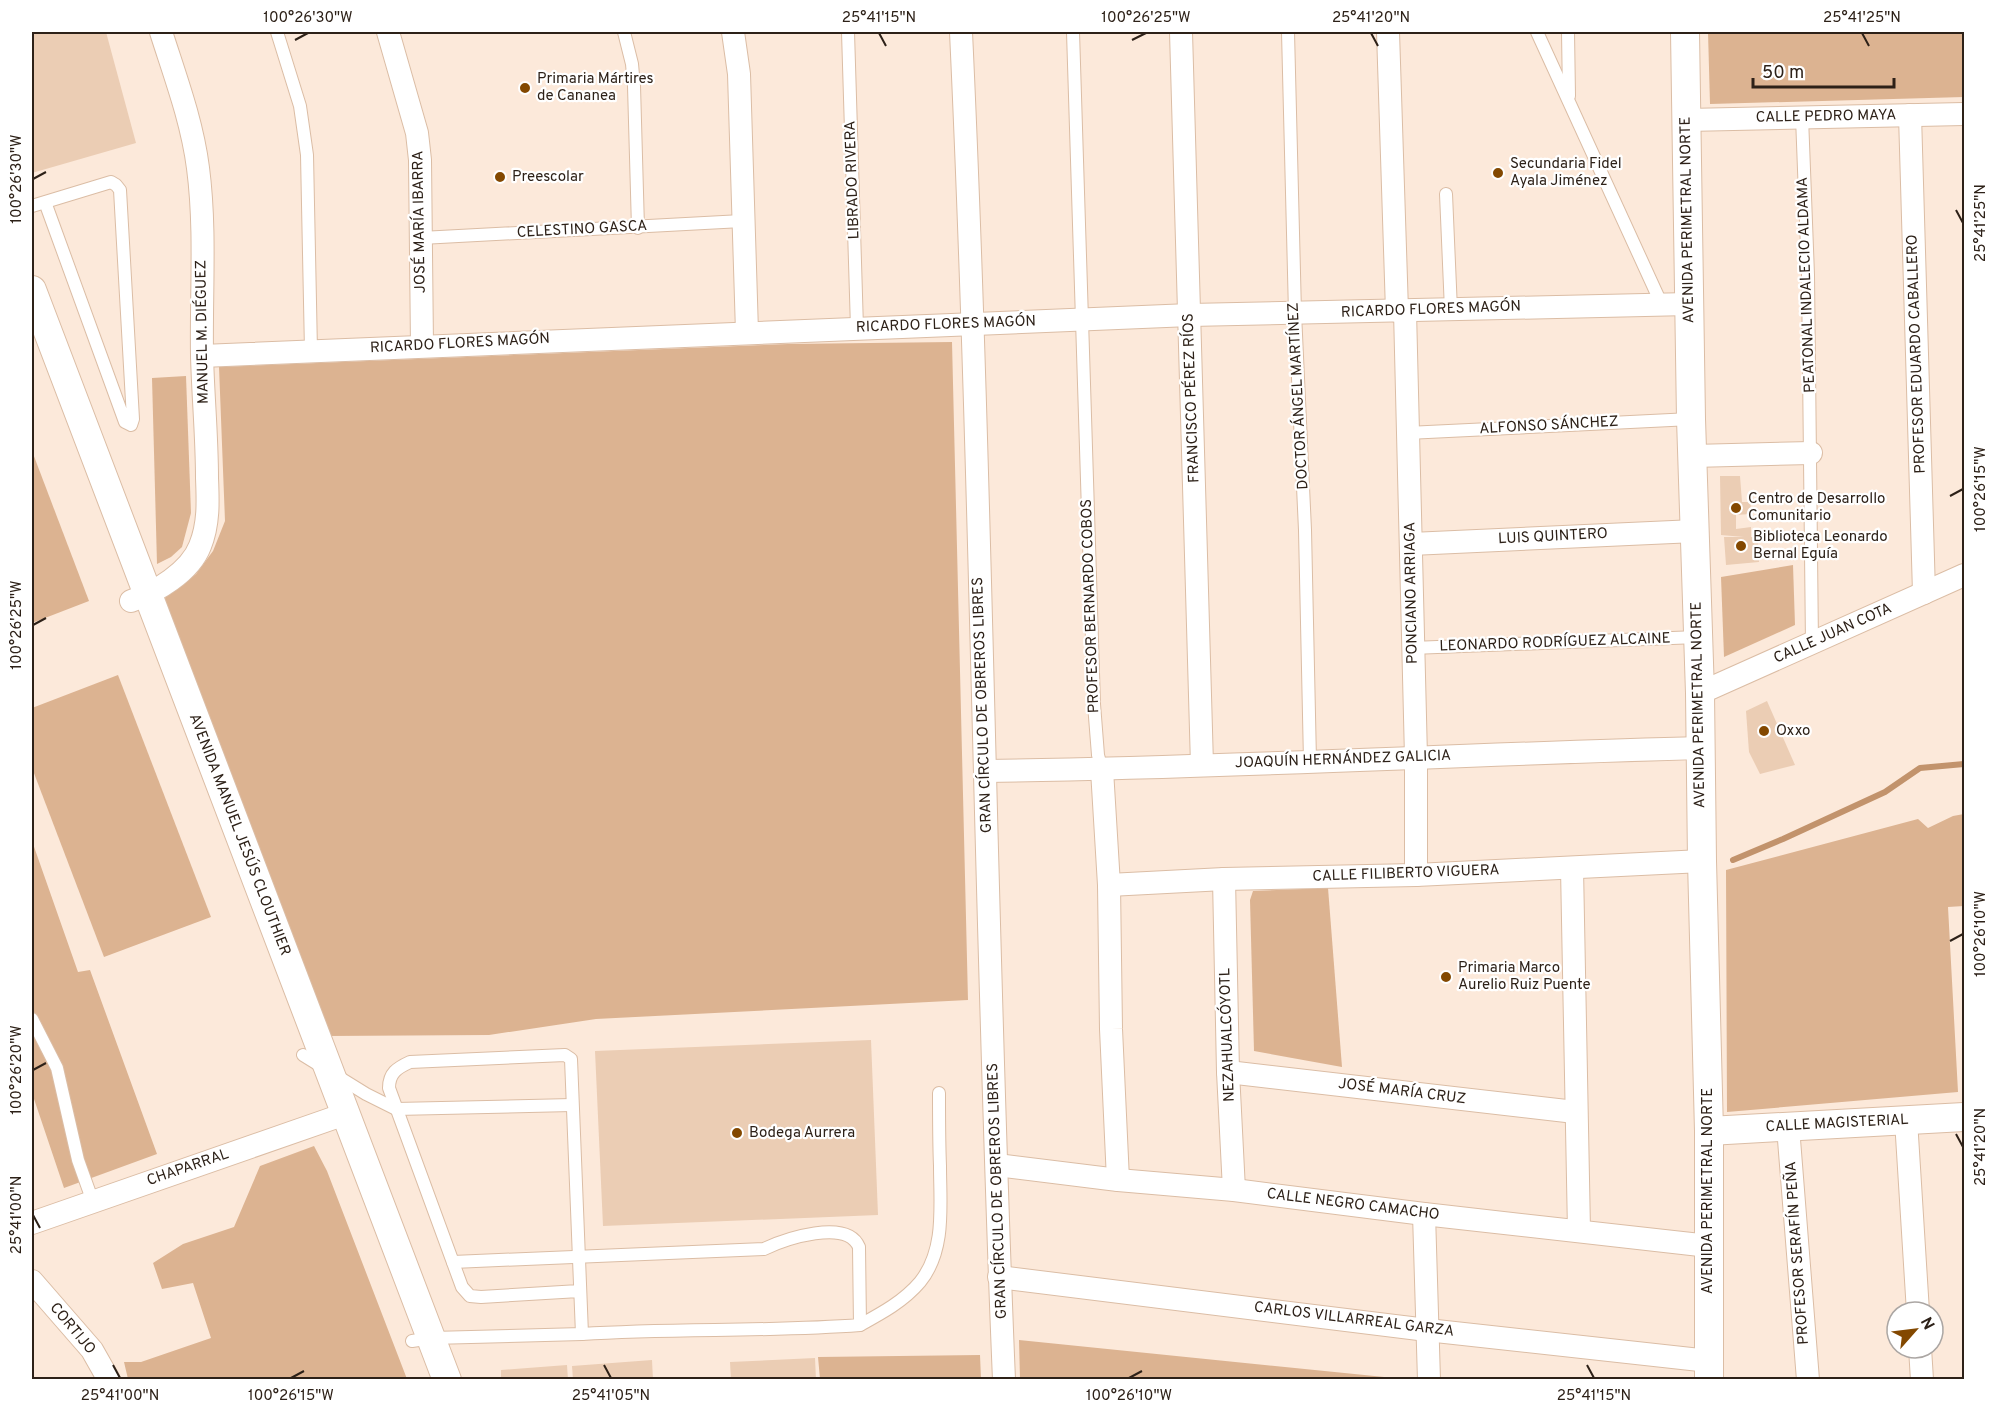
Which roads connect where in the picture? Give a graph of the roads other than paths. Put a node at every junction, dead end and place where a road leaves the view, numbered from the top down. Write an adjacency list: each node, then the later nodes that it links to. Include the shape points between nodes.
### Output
1 (161, 32): 40 (street, MANUEL M. DIÉGUEZ, via 198,167)
2 (277, 32): 39 (lane, via 300,106 307,156)
3 (388, 32): 25 (street, JOSÉ MARÍA IBARRA, via 417,133)
4 (624, 32): 24 (lane, via 634,86)
5 (733, 32): 23 (street, via 739,74)
6 (848, 32): 35 (lane, LIBRADO RIVERA)
7 (961, 32): 34 (street, GRAN CÍRCULO DE OBREROS LIBRES)
8 (1073, 32): 33 (lane, PROFESOR BERNARDO COBOS)
9 (1181, 32): 32 (street, FRANCISCO PÉREZ RÍOS)
10 (1288, 32): 31 (lane, DOCTOR ÁNGEL MARTÍNEZ)
11 (1388, 32): 30 (street, PONCIANO ARRIAGA)
12 (1537, 32): 15 (lane)
13 (1569, 32): 15 (lane)
14 (1685, 32): 19 (street, AVENIDA PERIMETRAL NORTE)
15 (1569, 103): 27 (lane)
16 (1965, 114): 17 (street, CALLE PEDRO MAYA)
17 (1910, 115): 18 (street, CALLE PEDRO MAYA); 48 (street, PROFESOR EDUARDO CABALLERO)
18 (1802, 117): 19 (street, CALLE PEDRO MAYA); 43 (lane, PEATONAL INDALECIO ALDAMA)
19 (1687, 120): 28 (street, AVENIDA PERIMETRAL NORTE)
20 (1446, 194): 29 (lane)
21 (45, 202): 21 (lane, via 125,423 131,425 120,190 111,182); 22 (lane)
22 (32, 206)
23 (742, 221): 24 (lane, CELESTINO GASCA); 36 (street)
24 (638, 228): 25 (lane, CELESTINO GASCA)
25 (421, 238): 37 (street, JOSÉ MARÍA IBARRA)
26 (32, 290): 49 (street, AVENIDA MANUEL JESÚS CLOUTHIER)
27 (1661, 303): 28 (street, RICARDO FLORES MAGÓN); 29 (street, RICARDO FLORES MAGÓN)
28 (1689, 304): 41 (street, AVENIDA PERIMETRAL NORTE)
29 (1451, 310): 30 (street, RICARDO FLORES MAGÓN)
30 (1401, 311): 31 (street, RICARDO FLORES MAGÓN); 42 (street, PONCIANO ARRIAGA)
31 (1295, 313): 32 (street, RICARDO FLORES MAGÓN); 56 (lane, DOCTOR ÁNGEL MARTÍNEZ)
32 (1190, 315): 33 (street, RICARDO FLORES MAGÓN); 57 (street, FRANCISCO PÉREZ RÍOS)
33 (1082, 319): 34 (street, RICARDO FLORES MAGÓN); 58 (lane, PROFESOR BERNARDO COBOS, via 1094,704)
34 (973, 323): 35 (street, RICARDO FLORES MAGÓN); 59 (street, GRAN CÍRCULO DE OBREROS LIBRES)
35 (857, 328): 36 (street, RICARDO FLORES MAGÓN)
36 (747, 332): 37 (street, RICARDO FLORES MAGÓN)
37 (422, 345): 39 (street, RICARDO FLORES MAGÓN)
38 (32, 346): 49 (street, AVENIDA MANUEL JESÚS CLOUTHIER)
39 (311, 351): 40 (street, RICARDO FLORES MAGÓN)
40 (202, 356): 49 (street, MANUEL M. DIÉGUEZ, via 208,515 205,531 200,548 179,573)
41 (1691, 419): 42 (lane, ALFONSO SÁNCHEZ); 44 (street, AVENIDA PERIMETRAL NORTE)
42 (1407, 434): 46 (street, PONCIANO ARRIAGA)
43 (1811, 453): 44 (street); 51 (lane, PEATONAL INDALECIO ALDAMA)
44 (1693, 456): 45 (street, AVENIDA PERIMETRAL NORTE)
45 (1695, 531): 46 (street, LUIS QUINTERO); 50 (street, AVENIDA PERIMETRAL NORTE)
46 (1411, 544): 52 (street, PONCIANO ARRIAGA)
47 (1965, 575): 48 (street, CALLE JUAN COTA)
48 (1924, 593): 51 (street, CALLE JUAN COTA)
49 (139, 598): 66 (street, AVENIDA MANUEL JESÚS CLOUTHIER); 67 (street, AVENIDA MANUEL JESÚS CLOUTHIER)
50 (1698, 637): 52 (lane, LEONARDO RODRÍGUEZ ALCAINE); 53 (street, AVENIDA PERIMETRAL NORTE)
51 (1812, 644): 53 (street, CALLE JUAN COTA)
52 (1412, 648): 55 (street, PONCIANO ARRIAGA)
53 (1701, 693): 54 (street, AVENIDA PERIMETRAL NORTE)
54 (1701, 748): 55 (street, JOAQUÍN HERNÁNDEZ GALICIA); 60 (street, AVENIDA PERIMETRAL NORTE)
55 (1416, 757): 56 (street, JOAQUÍN HERNÁNDEZ GALICIA); 62 (street, PONCIANO ARRIAGA)
56 (1310, 761): 57 (street, JOAQUÍN HERNÁNDEZ GALICIA)
57 (1202, 765): 58 (street, JOAQUÍN HERNÁNDEZ GALICIA)
58 (1102, 770): 59 (street, JOAQUÍN HERNÁNDEZ GALICIA); 64 (street, PROFESOR BERNARDO COBOS)
59 (986, 771): 78 (street, GRAN CÍRCULO DE OBREROS LIBRES)
60 (1702, 861): 61 (street, CALLE FILIBERTO VIGUERA); 77 (street, AVENIDA PERIMETRAL NORTE)
61 (1572, 868): 62 (street, CALLE FILIBERTO VIGUERA); 72 (street)
62 (1416, 875): 63 (street, CALLE FILIBERTO VIGUERA)
63 (1224, 879): 64 (street, CALLE FILIBERTO VIGUERA); 68 (street, NEZAHUALCÓYOTL)
64 (1109, 885): 79 (street, PROFESOR BERNARDO COBOS)
65 (32, 1019): 81 (lane, via 57,1068 78,1160)
66 (303, 1055): 67 (lane); 73 (street, AVENIDA MANUEL JESÚS CLOUTHIER)
67 (329, 1071): 71 (lane); 73 (street, AVENIDA MANUEL JESÚS CLOUTHIER)
68 (1228, 1072): 72 (street, JOSÉ MARÍA CRUZ); 80 (street, NEZAHUALCÓYOTL)
69 (939, 1093): 92 (lane, via 938,1242 920,1281 903,1299)
70 (572, 1105): 71 (lane); 71 (lane, via 571,1060 565,1055 410,1062 394,1071 389,1081); 86 (lane)
71 (396, 1108): 87 (lane)
72 (1575, 1112): 84 (street)
73 (336, 1117): 81 (street, CHAPARRAL); 95 (street, AVENIDA MANUEL JESÚS CLOUTHIER)
74 (1965, 1117): 75 (street, CALLE MAGISTERIAL)
75 (1906, 1120): 76 (street, CALLE MAGISTERIAL); 91 (street)
76 (1788, 1127): 77 (street, CALLE MAGISTERIAL); 103 (street, PROFESOR SERAFÍN PEÑA)
77 (1709, 1131): 85 (street, AVENIDA PERIMETRAL NORTE)
78 (997, 1165): 79 (street, CALLE NEGRO CAMACHO); 88 (street, GRAN CÍRCULO DE OBREROS LIBRES)
79 (1118, 1180): 80 (street, CALLE NEGRO CAMACHO)
80 (1234, 1190): 82 (street, CALLE NEGRO CAMACHO)
81 (93, 1202): 83 (street, CHAPARRAL)
82 (1424, 1214): 84 (street, CALLE NEGRO CAMACHO); 93 (street)
83 (32, 1223)
84 (1579, 1231): 85 (street, CALLE NEGRO CAMACHO)
85 (1709, 1246): 97 (street, AVENIDA PERIMETRAL NORTE)
86 (578, 1257): 87 (lane); 90 (lane); 92 (lane, via 764,1249 793,1237 842,1233 854,1238 859,1247)
87 (453, 1262): 90 (lane, via 462,1287 470,1296)
88 (999, 1277): 93 (street, CARLOS VILLARREAL GARZA); 101 (street, GRAN CÍRCULO DE OBREROS LIBRES)
89 (32, 1281): 98 (street, CORTIJO, via 92,1350)
90 (579, 1291): 94 (lane)
91 (1917, 1300)
92 (860, 1325): 94 (lane)
93 (1427, 1329): 97 (street, CARLOS VILLARREAL GARZA); 102 (street)
94 (582, 1334): 95 (lane)
95 (422, 1340): 99 (street, AVENIDA MANUEL JESÚS CLOUTHIER); 100 (street, AVENIDA MANUEL JESÚS CLOUTHIER)
96 (1921, 1360): 104 (street)
97 (1709, 1370)
98 (109, 1380)
99 (427, 1380)
100 (447, 1380)
101 (1004, 1380)
102 (1429, 1380)
103 (1808, 1380)
104 (1922, 1380)

